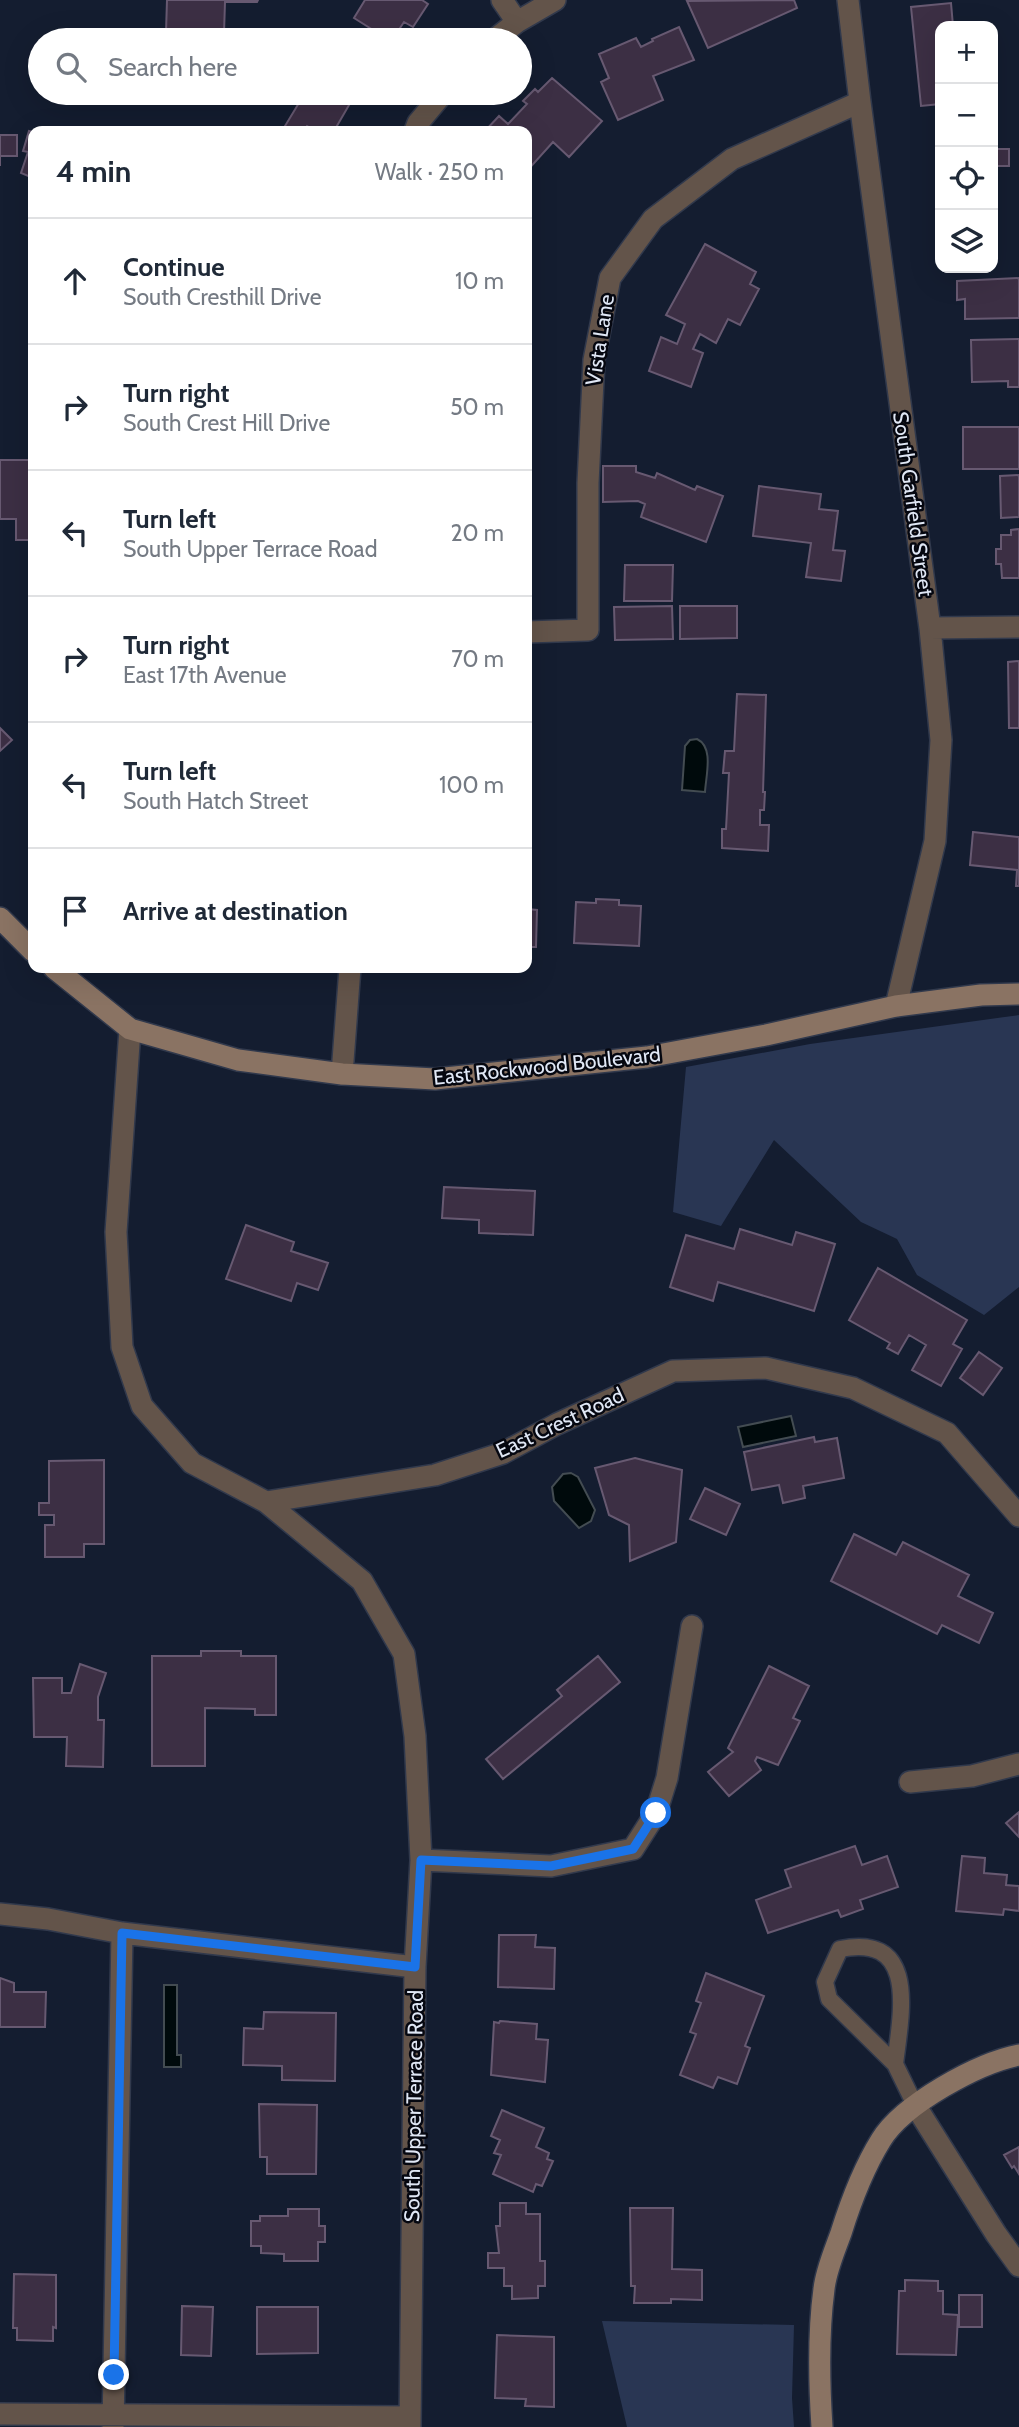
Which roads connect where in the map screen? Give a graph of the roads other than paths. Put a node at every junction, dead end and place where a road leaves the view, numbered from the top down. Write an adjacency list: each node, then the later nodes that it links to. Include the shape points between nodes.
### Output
1 (502, 0): 4 (street)
2 (555, 0): 4 (street)
3 (848, 0): 6 (street, South Garfield Street)
4 (517, 22): 5 (street)
5 (509, 28)
6 (860, 102): 10 (street, South Garfield Street); 11 (street, Vista Lane, via 732,159 653,219 610,278 594,360 588,630)
7 (433, 105): 8 (street)
8 (417, 126)
9 (1019, 627): 10 (street)
10 (930, 628): 17 (street, South Garfield Street, via 941,740 935,841)
11 (532, 632)
12 (0, 918): 13 (street)
13 (28, 946)
14 (60, 973): 18 (street, East Rockwood Boulevard)
15 (350, 973): 19 (street)
16 (1019, 994): 17 (street, East Rockwood Boulevard)
17 (896, 1006): 19 (street, East Rockwood Boulevard, via 647,1057 435,1079)
18 (130, 1029): 19 (street, East Rockwood Boulevard, via 238,1060); 20 (street, South Upper Terrace Road, via 116,1232 122,1347 142,1406 192,1463)
19 (342, 1074)
20 (266, 1502): 21 (street, East Crest Road, via 435,1475 503,1452 673,1371 766,1368 853,1388 947,1433); 25 (street, South Upper Terrace Road, via 362,1581 404,1654 415,1736)
21 (1019, 1516)
22 (692, 1626): 25 (street, via 667,1778 656,1813 633,1849 551,1866)
23 (1019, 1764): 24 (street, via 972,1776)
24 (910, 1782)
25 (421, 1860): 28 (street, South Upper Terrace Road)
26 (0, 1914): 27 (street)
27 (122, 1933): 28 (street); 34 (street)
28 (415, 1967): 35 (street, South Upper Terrace Road)
29 (1019, 2055): 31 (street, via 962,2077)
30 (895, 2064): 30 (lane, via 829,1999 825,1982 840,1949 870,1947 894,1963 900,1997); 31 (lane)
31 (915, 2105): 32 (street); 36 (street, via 882,2138 860,2181 824,2286 819,2387)
32 (1019, 2266)
33 (0, 2414): 34 (street)
34 (113, 2421): 35 (street)
35 (410, 2422)
36 (822, 2427)

